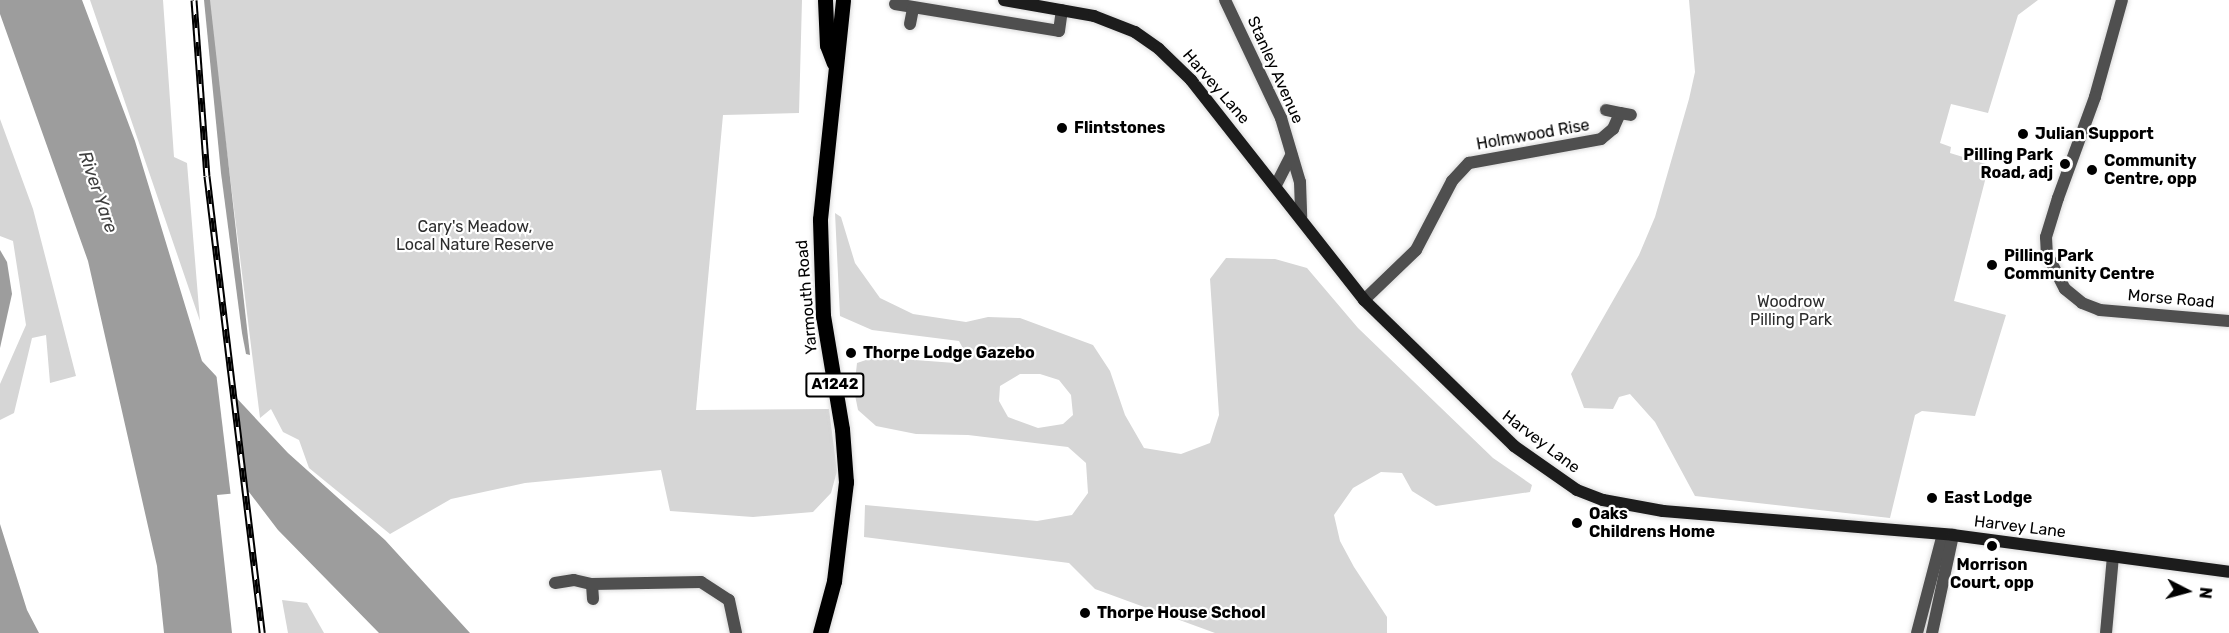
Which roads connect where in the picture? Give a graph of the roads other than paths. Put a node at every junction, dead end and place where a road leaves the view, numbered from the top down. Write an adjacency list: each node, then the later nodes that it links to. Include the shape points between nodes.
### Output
1 (825, 0): 10 (main road, Yarmouth Road / A1242, via 827,45)
2 (843, 0): 10 (main road, Yarmouth Road / A1242)
3 (1004, 0): 8 (street, Harvey Lane)
4 (1225, 0): 12 (street, Stanley Avenue, via 1281,118)
5 (2122, 0): 16 (street, Morse Road, via 2095,98 2046,237 2053,270 2065,289 2082,303 2100,310)
6 (895, 4): 7 (street)
7 (913, 8): 8 (street, via 1059,31); 9 (street)
8 (1062, 10): 13 (street, Harvey Lane, via 1115,23 1159,49 1191,80)
9 (910, 24)
10 (834, 63): 24 (main road, Yarmouth Road / A1242, via 820,257 846,482 834,581)
11 (1606, 110): 15 (street, Holmwood Rise, via 1625,114 1601,139 1469,163 1439,202 1416,250)
12 (1291, 155): 13 (street); 14 (street, Stanley Avenue, via 1300,182)
13 (1276, 185): 14 (street, Harvey Lane)
14 (1301, 218): 15 (street, Harvey Lane)
15 (1364, 300): 17 (street, Harvey Lane, via 1514,446 1577,490 1603,500 1663,511)
16 (2229, 321)
17 (1948, 535): 18 (street, Harvey Lane); 25 (street); 26 (street)
18 (2113, 556): 19 (street, Harvey Lane); 27 (street)
19 (2229, 572)
20 (555, 583): 21 (street, via 574,580)
21 (592, 584): 22 (street); 23 (street, via 711,585 729,600)
22 (593, 599)
23 (736, 633)
24 (820, 633)
25 (1917, 633)
26 (1932, 633)
27 (2106, 633)

